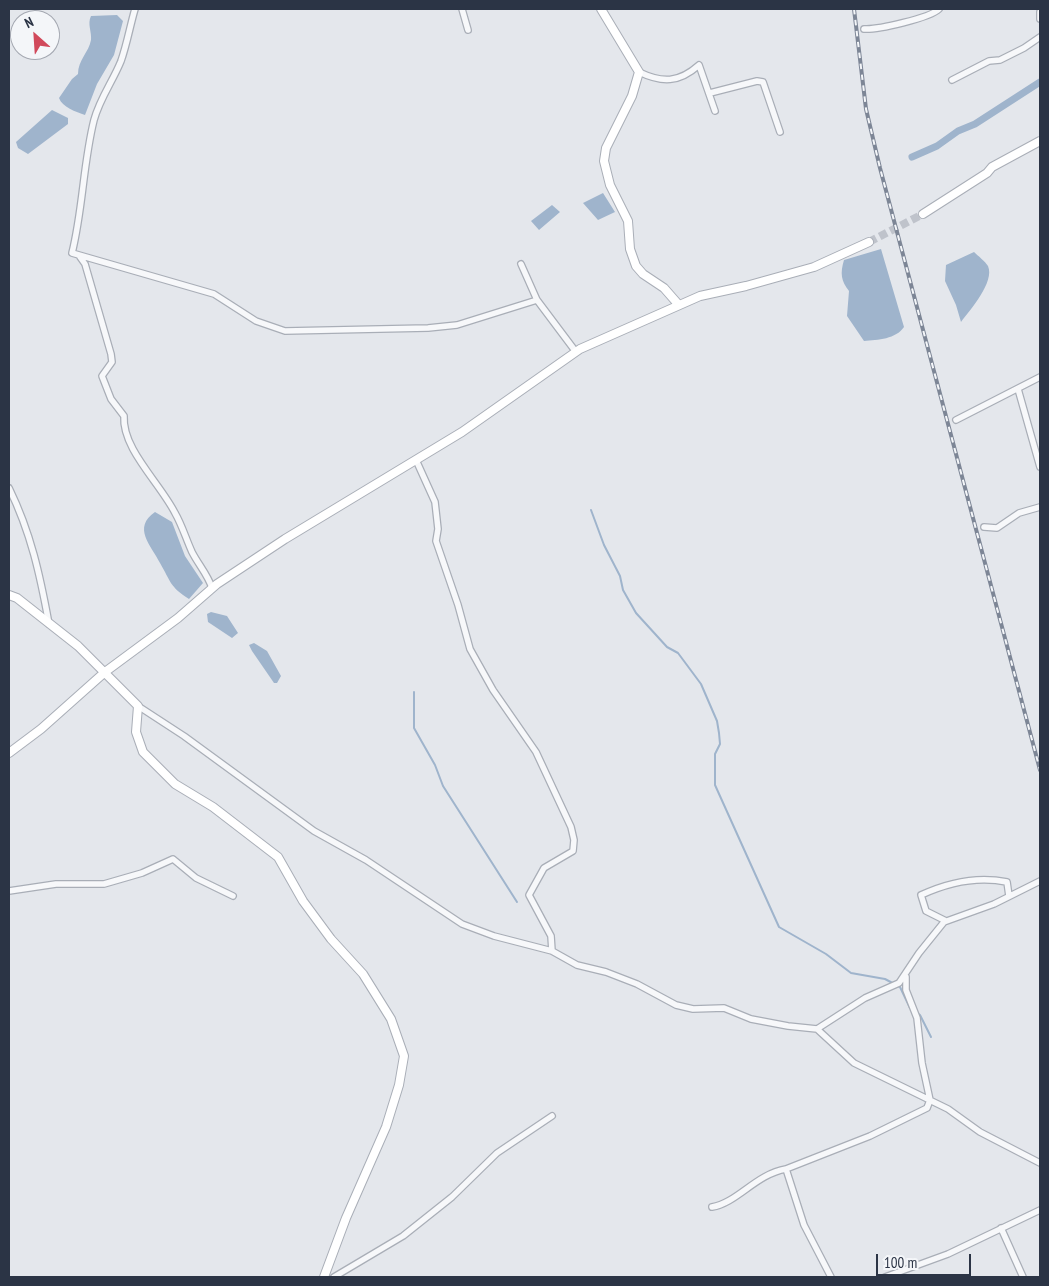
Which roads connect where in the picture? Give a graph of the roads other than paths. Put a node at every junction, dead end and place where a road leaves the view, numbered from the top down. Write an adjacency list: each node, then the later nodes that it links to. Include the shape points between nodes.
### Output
1 (135, 9): 18 (street, via 121,61 99,103 93,126 80,223 72,253)
2 (462, 9): 8 (street)
3 (601, 9): 10 (street)
4 (939, 9): 7 (street, via 888,26)
5 (1040, 12): 6 (street)
6 (1040, 19)
7 (864, 29)
8 (468, 30)
9 (1040, 37): 11 (street, via 1000,60 989,61)
10 (639, 72): 12 (street, via 656,80 666,80 688,74 699,65); 21 (street, via 632,96 606,148 604,161 610,185 628,221 630,248 636,266)
11 (952, 80)
12 (710, 93): 13 (street); 14 (street, via 763,82)
13 (715, 111)
14 (780, 132)
15 (1040, 141): 16 (street, via 992,167)
16 (923, 214)
17 (869, 242): 21 (street, via 814,267)
18 (80, 257): 20 (street, via 214,294 256,321 285,331 458,325); 31 (street, via 85,264 111,354 112,362 102,376 105,384 124,416 124,428 134,454 151,473 175,513)
19 (521, 264): 20 (street)
20 (537, 300): 22 (street)
21 (678, 304): 22 (street)
22 (576, 352): 26 (street, via 462,432)
23 (1040, 377): 24 (street)
24 (1018, 389): 25 (street); 27 (street)
25 (956, 420)
26 (416, 460): 31 (street, via 285,539); 42 (street, via 436,507 436,541 470,649 501,703 531,744 571,827 573,851 544,868 529,895 551,936)
27 (1040, 467)
28 (9, 488): 33 (street, via 25,520)
29 (1040, 507): 30 (street, via 1019,513 997,528)
30 (984, 527)
31 (212, 588): 34 (street, via 178,618)
32 (9, 596): 33 (street, via 17,598)
33 (49, 624): 34 (street)
34 (105, 672): 35 (street); 36 (street)
35 (138, 706): 42 (street, via 314,832 366,860 462,924); 52 (street, via 136,732 143,752 176,784 213,807 278,857 309,909 362,974 391,1019 404,1056 386,1127)
36 (9, 753)
37 (1040, 881): 40 (street)
38 (9, 891): 39 (street, via 56,884 104,884 142,873 173,859 196,878)
39 (233, 896)
40 (1008, 896): 41 (street); 41 (street, via 1006,882 988,878 934,889 921,895 926,911)
41 (946, 921): 43 (street)
42 (552, 951): 44 (street, via 578,965 637,984 676,1005 694,1009 724,1008 751,1019)
43 (907, 973): 44 (street, via 899,983 865,998); 45 (street, via 906,990 916,1015)
44 (817, 1029): 45 (street, via 854,1063)
45 (930, 1100): 47 (street, via 980,1132); 48 (street, via 927,1108 908,1119)
46 (552, 1116): 53 (street, via 497,1153 452,1197 403,1236)
47 (1040, 1163)
48 (786, 1169): 49 (street, via 748,1186 724,1205); 54 (street, via 804,1225)
49 (712, 1208)
50 (1040, 1210): 51 (street)
51 (1001, 1228): 55 (street, via 948,1254); 56 (street)
52 (324, 1277)
53 (334, 1277)
54 (831, 1277)
55 (885, 1277)
56 (1023, 1277)

